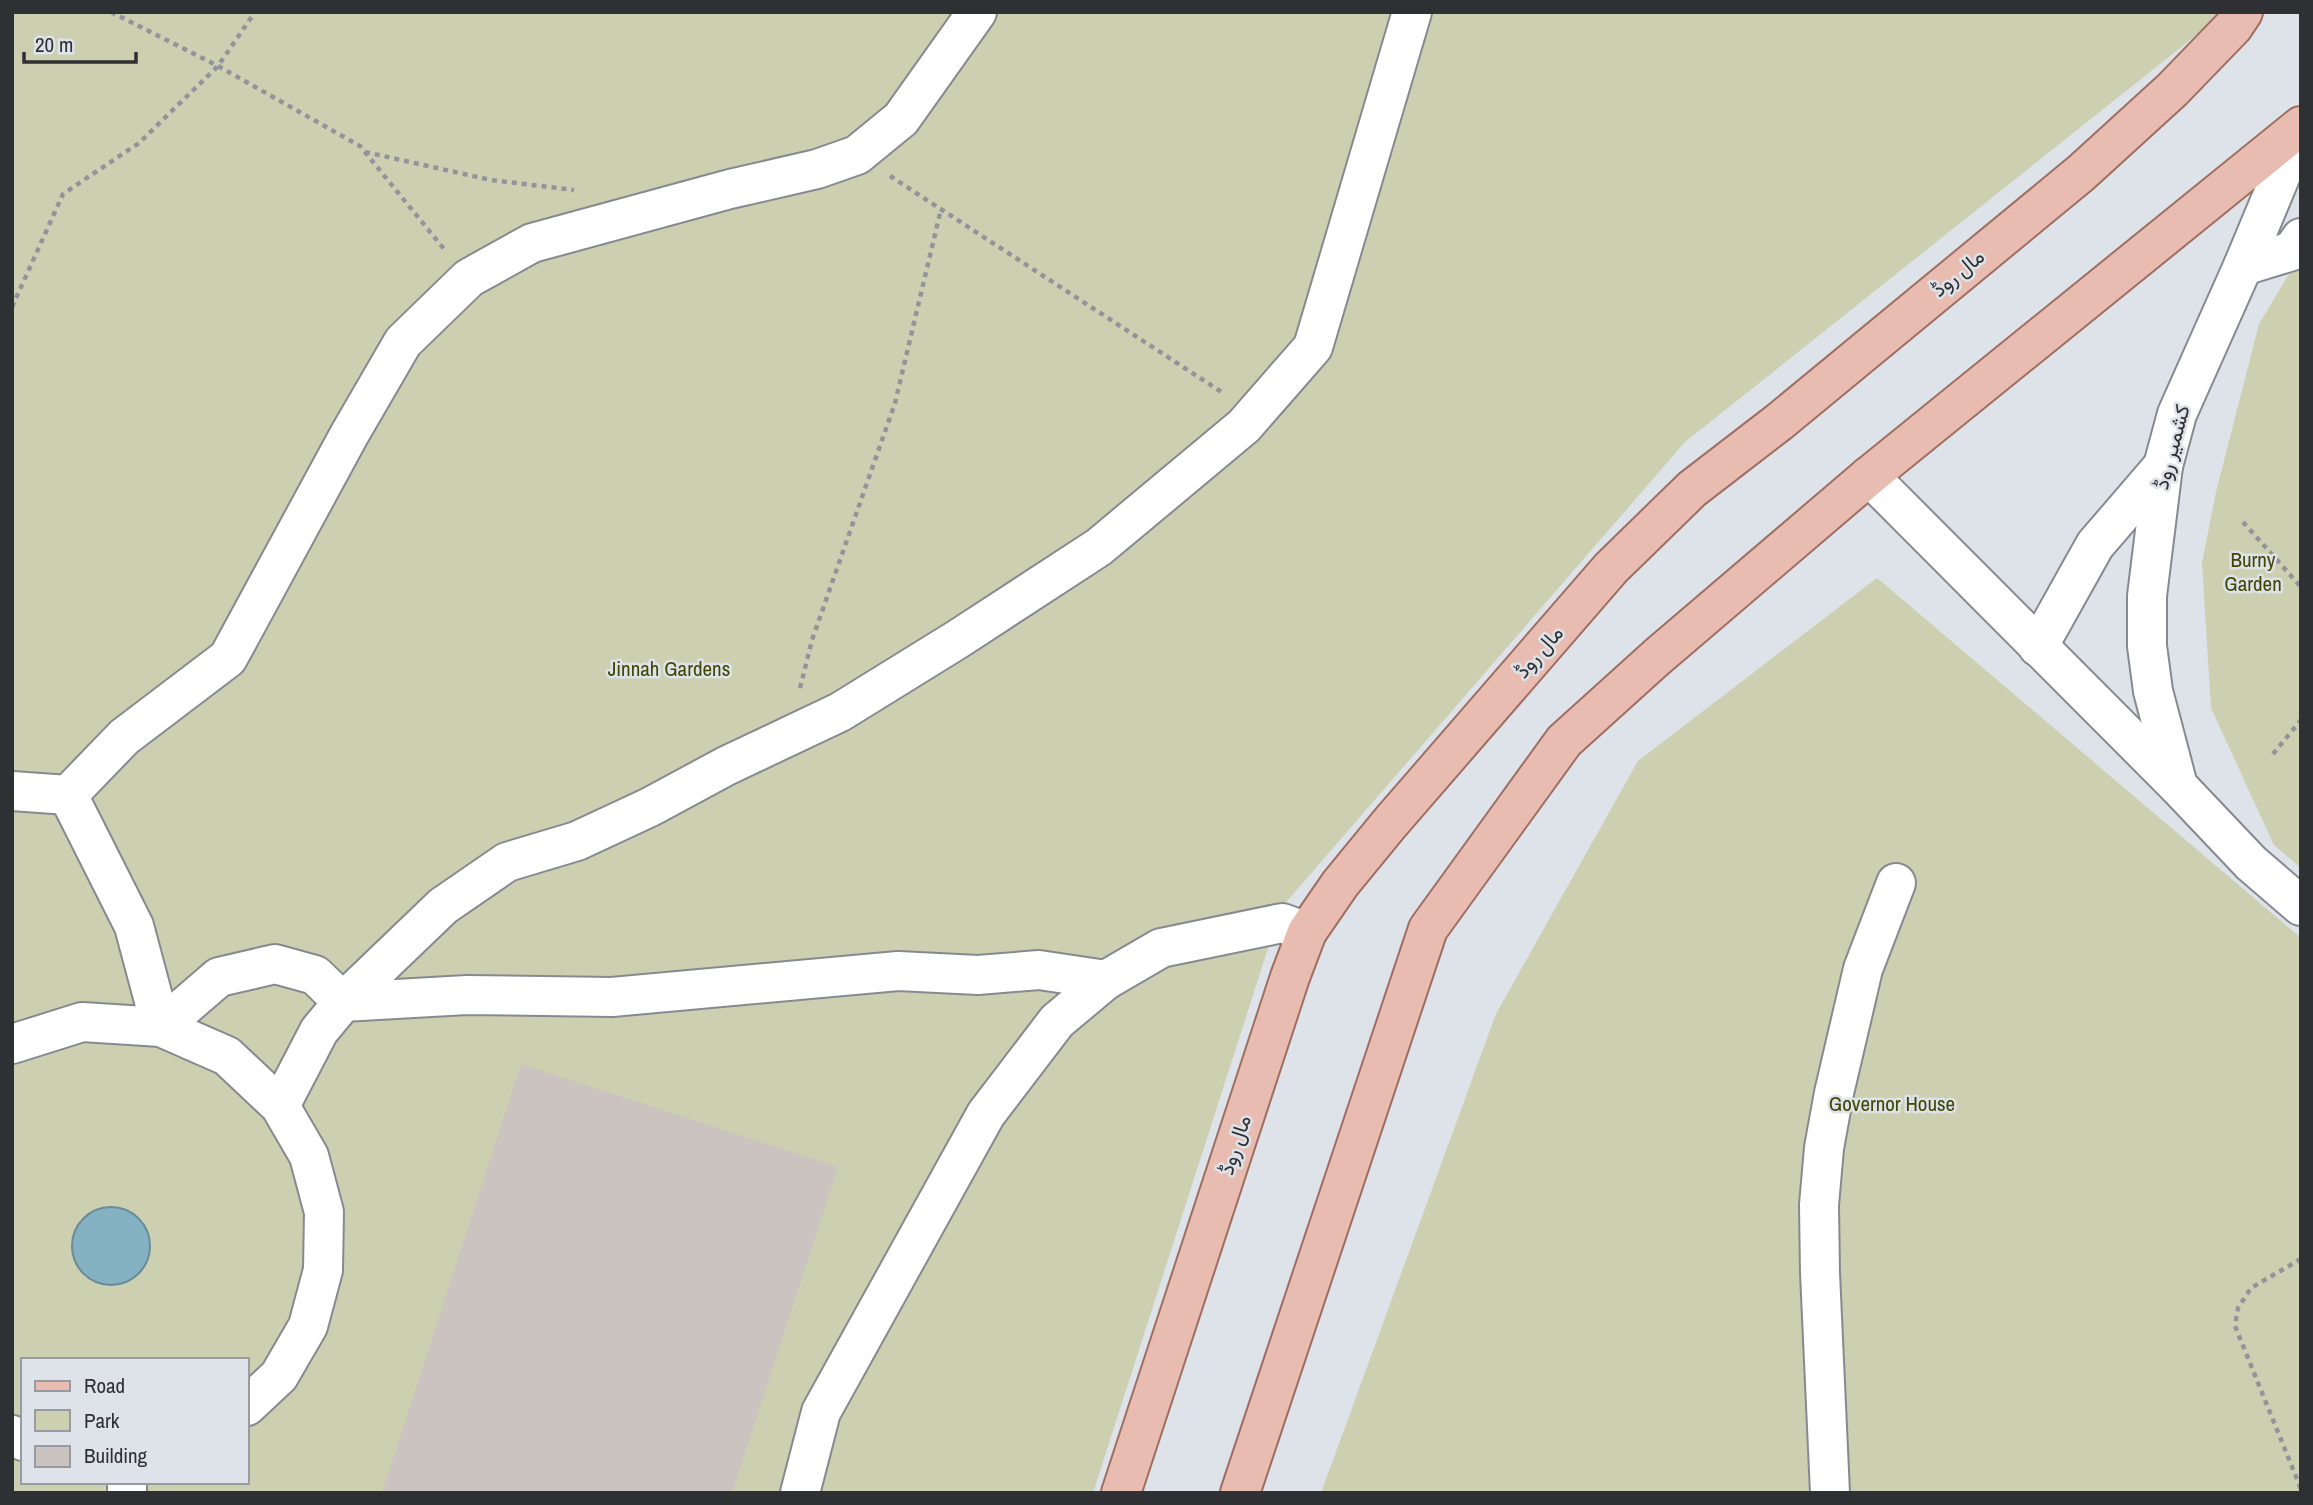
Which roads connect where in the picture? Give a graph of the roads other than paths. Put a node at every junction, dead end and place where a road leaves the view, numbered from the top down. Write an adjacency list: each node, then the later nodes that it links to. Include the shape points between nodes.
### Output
1 (976, 12): 12 (street, via 901,119 857,155 532,243 469,278 403,342 228,658 124,737)
2 (1412, 12): 17 (street, via 1313,347 1244,426 1099,547 841,712 577,841 508,862 443,906)
3 (2243, 12): 15 (main road, مال روڈ, via 2172,90 2081,173 1692,489 1611,568 1390,823)
4 (2301, 127): 6 (street, کشمیر روڈ); 8 (main road)
5 (2301, 238): 6 (street, via 2292,251)
6 (2243, 266): 7 (street, کشمیر روڈ, via 2177,414)
7 (2163, 466): 9 (street, via 2095,545); 10 (street, کشمیر روڈ, via 2147,596 2147,646 2153,691)
8 (1869, 476): 9 (street, کشمیر روڈ); 24 (main road, via 1564,741 1427,929)
9 (2038, 648): 10 (street, کشمیر روڈ)
10 (2178, 786): 14 (street, کشمیر روڈ, via 2251,863)
11 (12, 791): 12 (street)
12 (68, 795): 18 (street, via 134,926)
13 (1896, 883): 25 (street, via 1863,969 1824,1148 1820,1273)
14 (2301, 906)
15 (1307, 932): 16 (street, via 1282,923 1161,948); 23 (main road, مال روڈ)
16 (1106, 980): 17 (street, via 1039,970 978,975 898,971 612,997 467,995); 22 (street, via 1057,1021 986,1114 821,1412)
17 (342, 1002): 18 (street, via 315,975 275,964 219,977); 20 (street, via 318,1031)
18 (160, 1027): 19 (street, via 82,1022); 20 (street, via 227,1056)
19 (12, 1044)
20 (280, 1106): 21 (street, via 309,1156 315,1178 324,1212 324,1270 308,1326 279,1376)
21 (248, 1405)
22 (800, 1493)
23 (1121, 1493)
24 (1240, 1493)
25 (1830, 1493)

